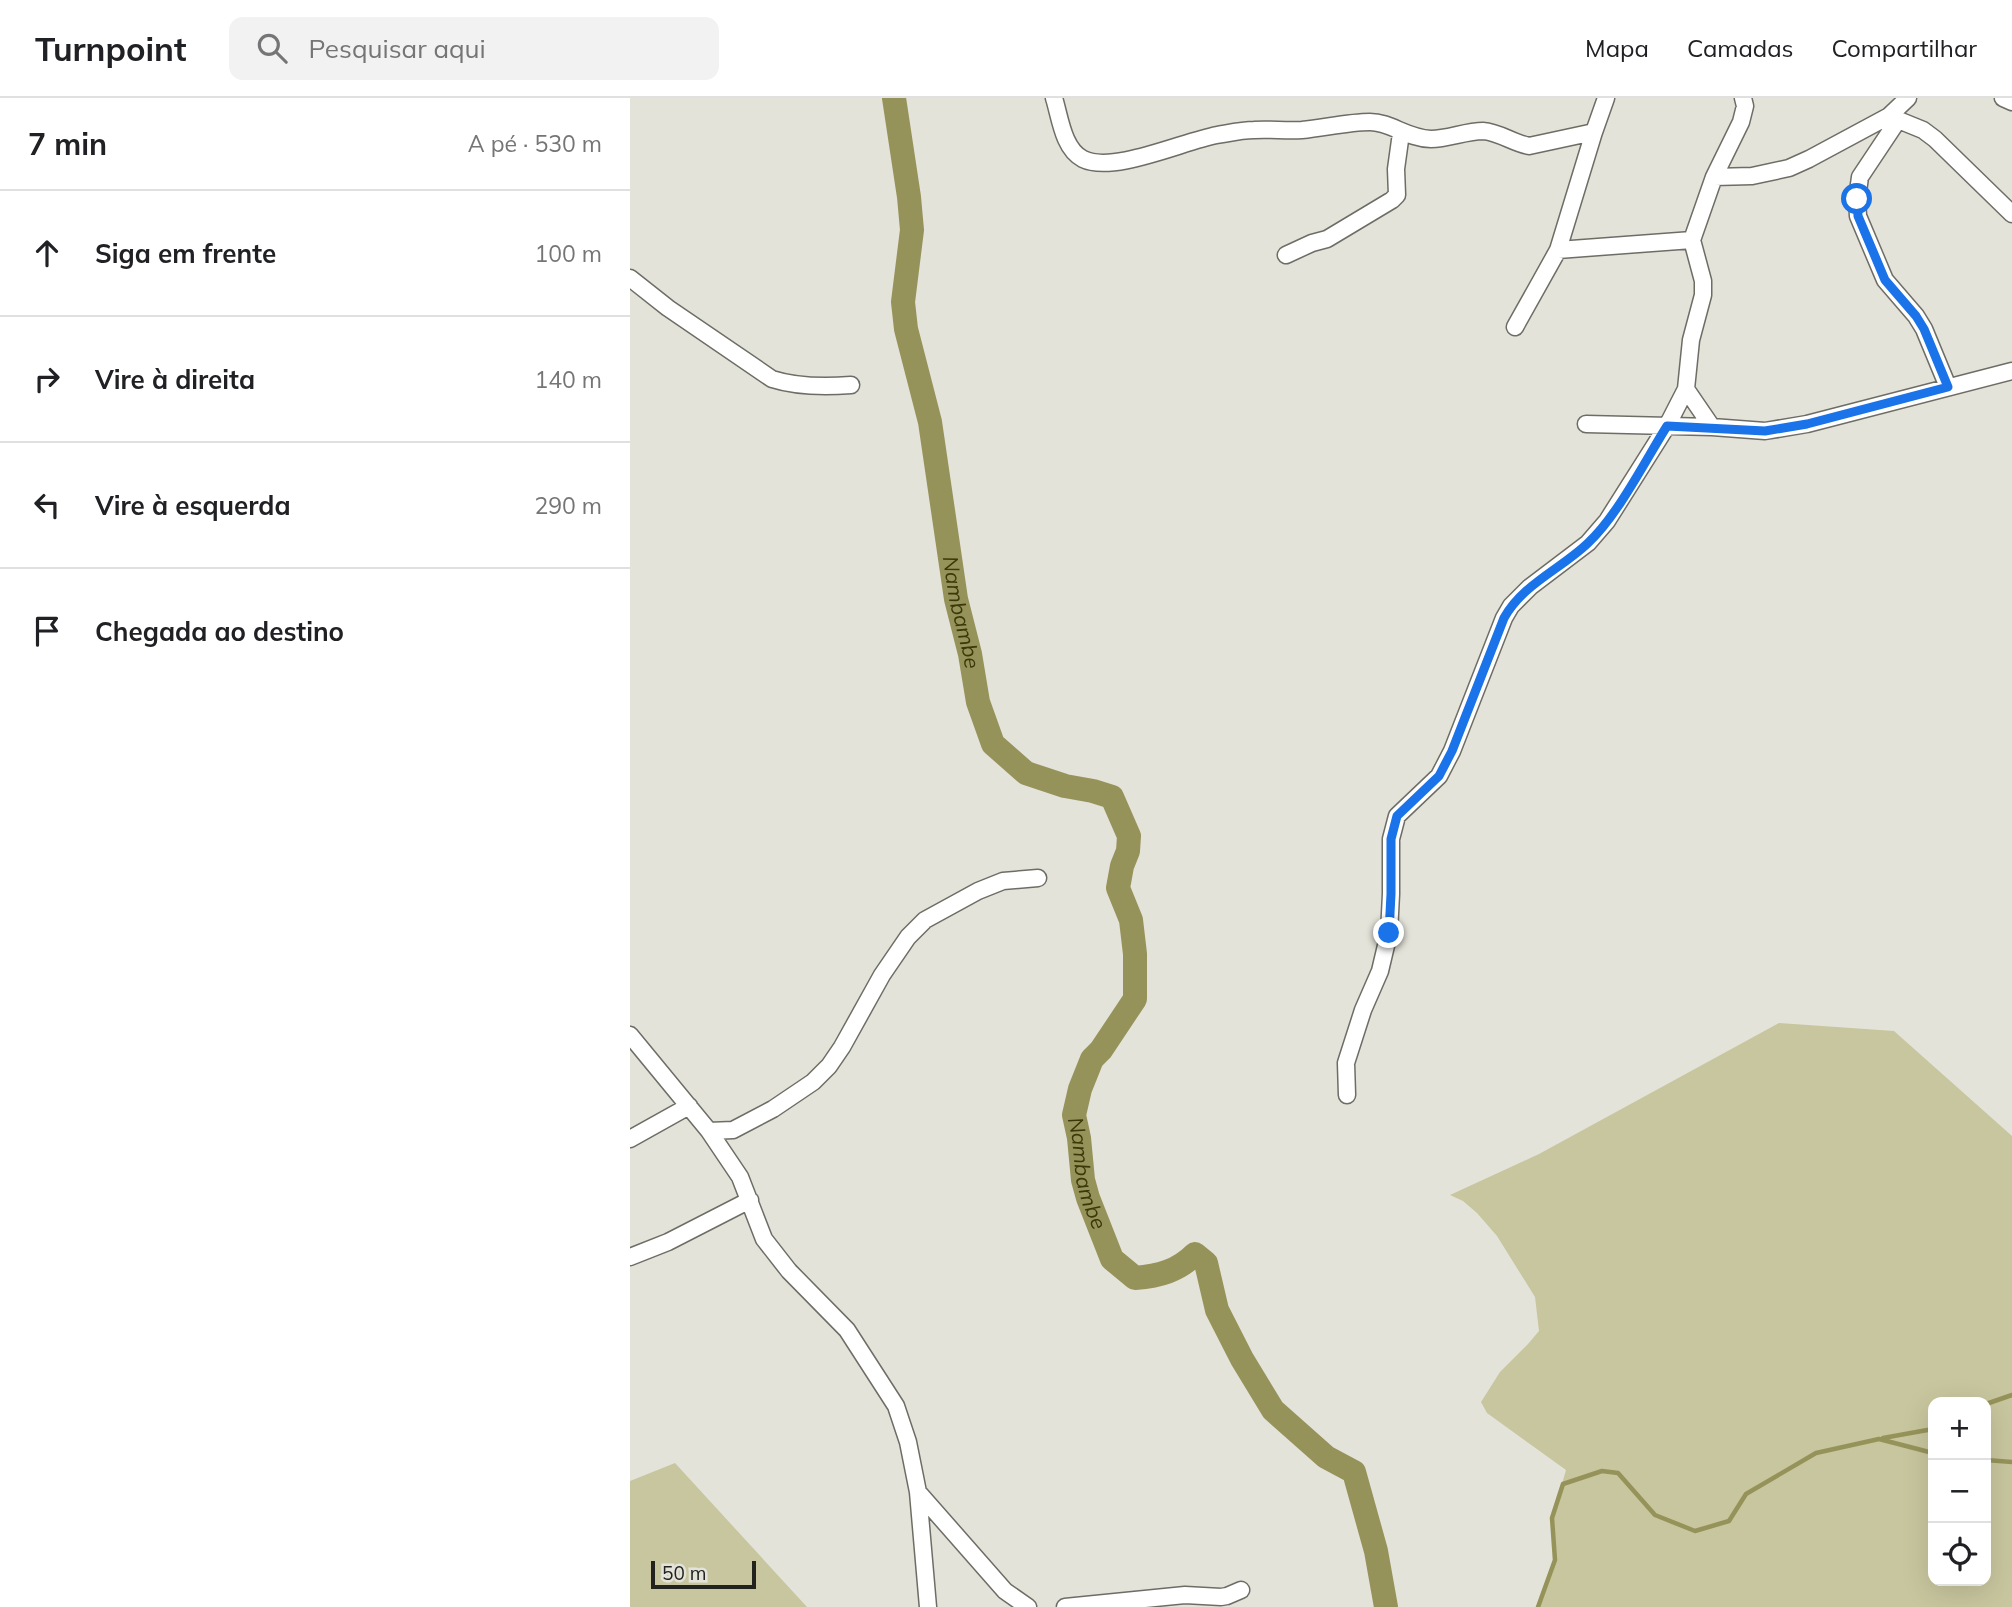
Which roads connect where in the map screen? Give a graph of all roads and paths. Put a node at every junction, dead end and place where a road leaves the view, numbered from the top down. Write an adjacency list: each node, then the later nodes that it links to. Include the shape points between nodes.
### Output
1 (1054, 98): 9 (street, via 1068,144 1082,158 1098,162 1129,160 1215,135 1251,130 1370,122)
2 (1606, 98): 8 (street)
3 (1743, 98): 10 (street, via 1741,122)
4 (1908, 98): 7 (street)
5 (2003, 98): 6 (street)
6 (2012, 102)
7 (1893, 118): 10 (street, via 1789,168 1752,176); 11 (street, via 1935,139); 19 (street, via 1860,177 1858,216 1885,280 1924,329)
8 (1594, 132): 9 (street, via 1529,146 1484,131 1434,139); 13 (street)
9 (1401, 133): 14 (street, via 1397,195 1327,239)
10 (1714, 177): 12 (street)
11 (2012, 214)
12 (1692, 240): 13 (street); 20 (street, via 1703,295 1691,340)
13 (1559, 250): 16 (street)
14 (1286, 256)
15 (630, 278): 18 (street, via 772,379 787,384)
16 (1515, 327)
17 (2012, 371): 19 (street)
18 (851, 384)
19 (1948, 387): 23 (street, via 1807,424 1765,431)
20 (1686, 389): 22 (street); 23 (street)
21 (1586, 424): 22 (street)
22 (1667, 426): 23 (street); 26 (street, via 1588,543 1511,606 1439,776 1397,816 1391,839 1389,933 1346,1063)
23 (1713, 427)
24 (1038, 878): 28 (street, via 1003,881 925,920 882,975 829,1066 773,1109)
25 (630, 1035): 27 (street)
26 (1348, 1095)
27 (689, 1106): 29 (street); 30 (street)
28 (733, 1130): 29 (street); 31 (street)
29 (709, 1131): 31 (street)
30 (630, 1139)
31 (741, 1179): 32 (street); 33 (street)
32 (750, 1200): 33 (street); 35 (street, via 764,1239 789,1272 847,1330 896,1406)
33 (729, 1211): 34 (street)
34 (630, 1257)
35 (918, 1492): 37 (street); 38 (street, via 1005,1591)
36 (1241, 1590): 39 (street, via 1221,1597 1185,1595)
37 (928, 1607)
38 (1028, 1607)
39 (1065, 1607)

